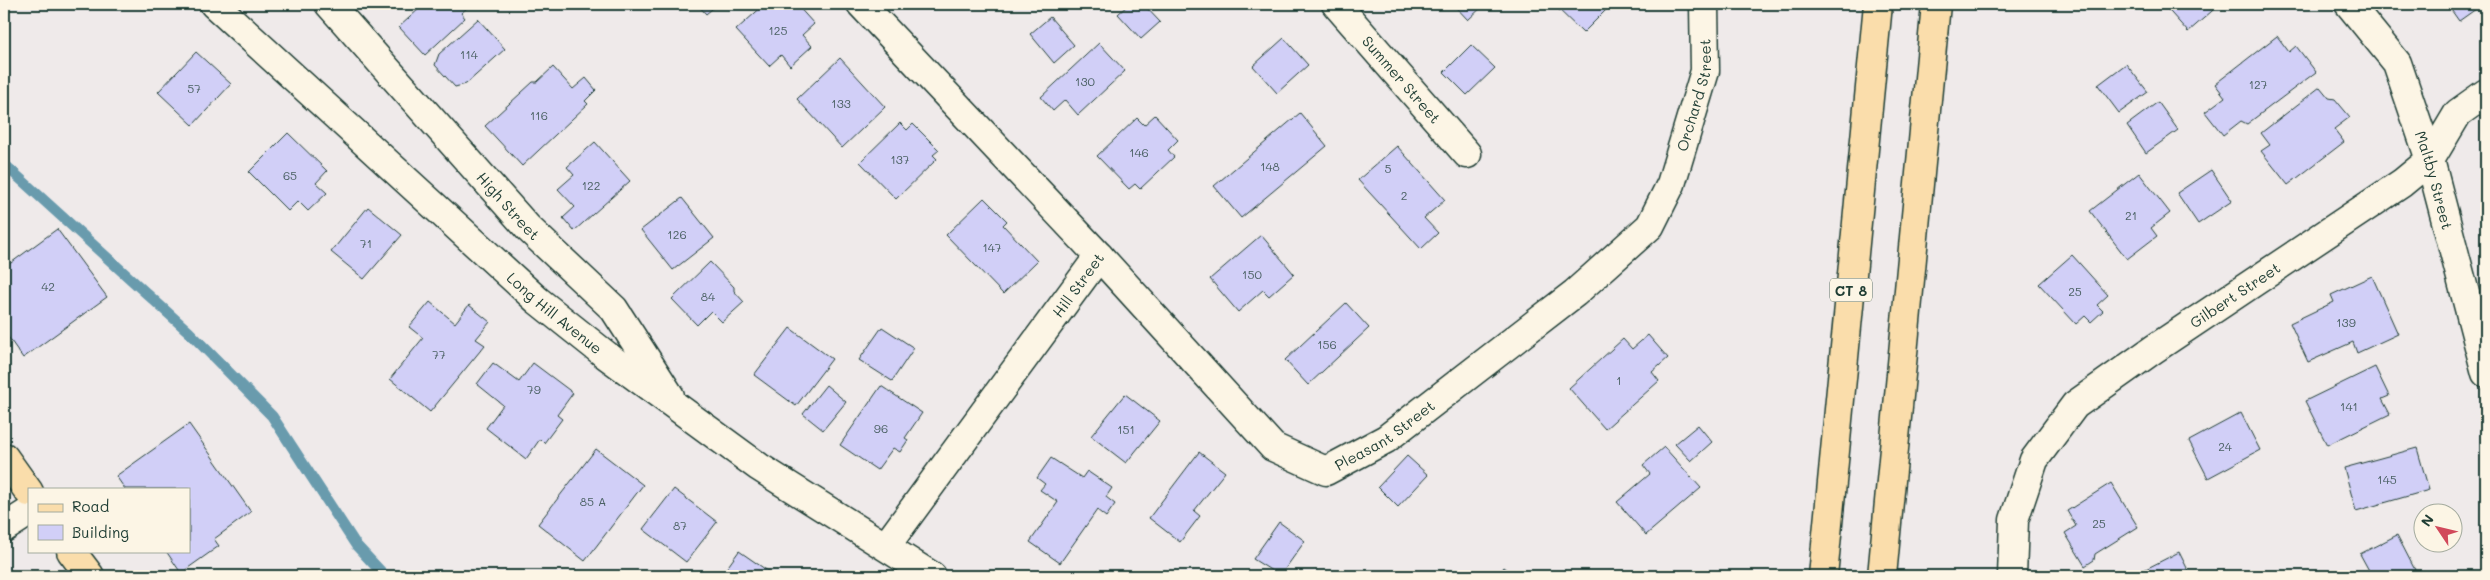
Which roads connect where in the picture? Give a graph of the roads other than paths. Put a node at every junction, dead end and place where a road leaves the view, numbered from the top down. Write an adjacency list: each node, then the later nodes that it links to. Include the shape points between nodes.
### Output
1 (214, 4): 15 (street, Long Hill Avenue, via 537,300)
2 (329, 4): 15 (street, High Street, via 528,228 614,309)
3 (861, 4): 13 (street, Hill Street)
4 (1336, 4): 10 (street, Summer Street)
5 (1704, 4): 12 (street, Orchard Street, via 1705,71)
6 (1878, 4): 24 (main road, CT 8)
7 (1936, 4): 25 (main road)
8 (2349, 4): 11 (street, Maltby Street, via 2397,64)
9 (2486, 93): 11 (street, Gilbert Street, via 2458,113)
10 (1467, 154)
11 (2430, 160): 14 (street, Maltby Street); 26 (street, Gilbert Street, via 2402,183 2162,343 2075,406 2034,460 2014,520)
12 (1671, 184): 13 (street, Pleasant Street, via 1650,226 1575,293 1386,439 1326,471 1273,447)
13 (1099, 256): 20 (street, Hill Street)
14 (2486, 372)
15 (681, 412): 20 (street, Long Hill Avenue, via 759,468)
16 (4, 457): 17 (main road)
17 (28, 491)
18 (28, 513): 19 (street)
19 (4, 528)
20 (886, 546): 23 (street, Long Hill Avenue)
21 (73, 552): 22 (main road)
22 (90, 576)
23 (932, 576)
24 (1823, 576)
25 (1882, 576)
26 (2012, 576)

